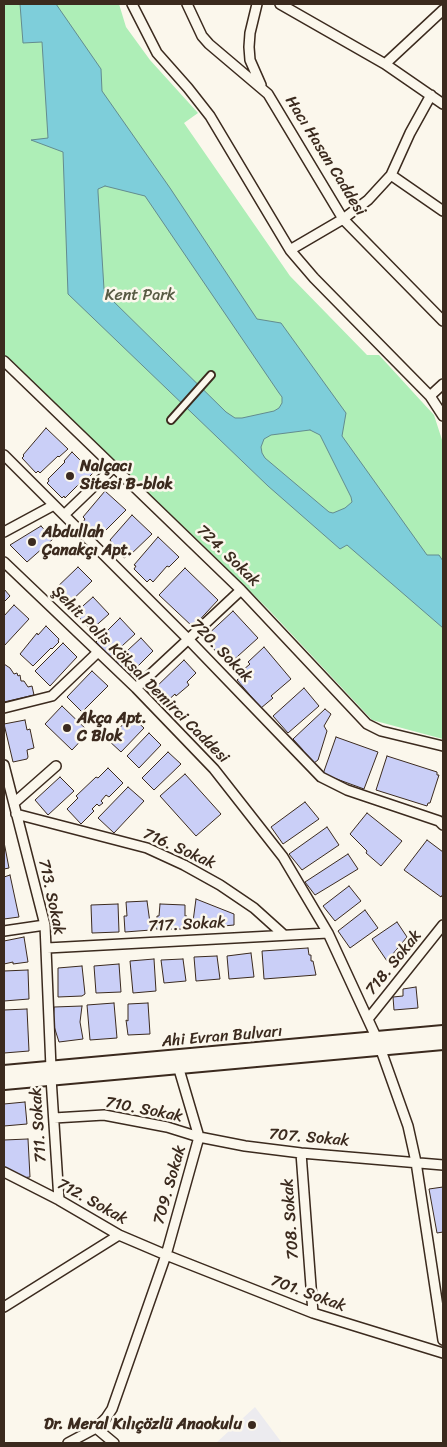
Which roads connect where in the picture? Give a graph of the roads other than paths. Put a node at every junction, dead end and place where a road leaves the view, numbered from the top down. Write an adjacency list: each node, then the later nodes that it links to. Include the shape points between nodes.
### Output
1 (132, 4): 13 (street, via 156,53 210,116)
2 (187, 4): 7 (street, Hacı Hasan Caddesi, via 209,44)
3 (257, 4): 7 (street, via 250,33 250,60)
4 (280, 4): 6 (street)
5 (443, 10): 6 (street)
6 (385, 64): 8 (street)
7 (268, 94): 12 (street, Hacı Hasan Caddesi)
8 (431, 95): 9 (street); 10 (street)
9 (443, 104)
10 (391, 175): 11 (street); 12 (street, via 368,200)
11 (443, 211)
12 (344, 219): 13 (street); 14 (street, Hacı Hasan Caddesi)
13 (290, 250): 18 (street)
14 (443, 321)
15 (4, 361): 22 (street, 724. Sokak)
16 (210, 375): 20 (street)
17 (443, 384): 18 (street)
18 (430, 396): 19 (street)
19 (443, 416)
20 (171, 420)
21 (4, 455): 23 (street, 720. Sokak)
22 (114, 468): 24 (street); 27 (street, 724. Sokak)
23 (54, 505): 24 (street, 720. Sokak); 25 (street)
24 (64, 515): 28 (street, 720. Sokak)
25 (4, 532)
26 (4, 562): 29 (street, Şehit Polis Köksal Demirci Caddesi)
27 (241, 590): 28 (street); 32 (street, 724. Sokak, via 367,724 381,731)
28 (188, 639): 30 (street); 37 (street, 720. Sokak, via 320,777)
29 (98, 652): 30 (street, Şehit Polis Köksal Demirci Caddesi); 31 (street, via 52,696)
30 (136, 688): 41 (street, Şehit Polis Köksal Demirci Caddesi, via 214,769 283,857)
31 (4, 708)
32 (443, 746)
33 (4, 765): 35 (street, 713. Sokak)
34 (56, 766): 35 (street)
35 (14, 803): 36 (street, 713. Sokak)
36 (16, 814): 38 (street, 713. Sokak); 42 (street, 716. Sokak, via 146,848 184,865 220,885)
37 (443, 825)
38 (45, 925): 40 (street); 43 (street, 713. Sokak)
39 (443, 925): 44 (street, 718. Sokak)
40 (4, 931)
41 (328, 933): 42 (street, 717. Sokak); 44 (street, Şehit Polis Köksal Demirci Caddesi)
42 (284, 935): 43 (street, 717. Sokak)
43 (47, 948): 50 (street, 713. Sokak)
44 (368, 1019): 47 (street, Şehit Polis Köksal Demirci Caddesi)
45 (443, 1032): 47 (main road, Ahi Evran Bulvarı)
46 (443, 1043): 47 (main road, Ahi Evran Bulvarı)
47 (379, 1044): 48 (main road, Ahi Evran Bulvarı); 50 (main road, Ahi Evran Bulvarı); 55 (street, Şehit Polis Köksal Demirci Caddesi, via 408,1126)
48 (178, 1066): 50 (main road, Ahi Evran Bulvarı); 53 (street, 709. Sokak)
49 (4, 1072): 50 (main road, Ahi Evran Bulvarı)
50 (51, 1073): 51 (main road, Ahi Evran Bulvarı); 52 (street, 711. Sokak)
51 (4, 1083)
52 (54, 1118): 53 (street, 710. Sokak, via 104,1115 167,1127); 58 (street, 711. Sokak)
53 (199, 1137): 54 (street, 707. Sokak); 60 (street, 709. Sokak)
54 (301, 1153): 55 (street, 707. Sokak); 62 (street, 708. Sokak)
55 (416, 1162): 56 (street, 707. Sokak); 63 (street, Şehit Polis Köksal Demirci Caddesi)
56 (443, 1165)
57 (4, 1172): 58 (street, 712. Sokak)
58 (59, 1200): 59 (street, 712. Sokak)
59 (119, 1235): 60 (street, 712. Sokak); 61 (street)
60 (166, 1255): 62 (street, 701. Sokak); 65 (street, 709. Sokak, via 112,1409)
61 (4, 1307)
62 (314, 1313): 64 (street, 701. Sokak)
63 (443, 1340)
64 (443, 1352)
65 (96, 1428): 66 (street); 67 (street)
66 (68, 1443)
67 (114, 1443)

